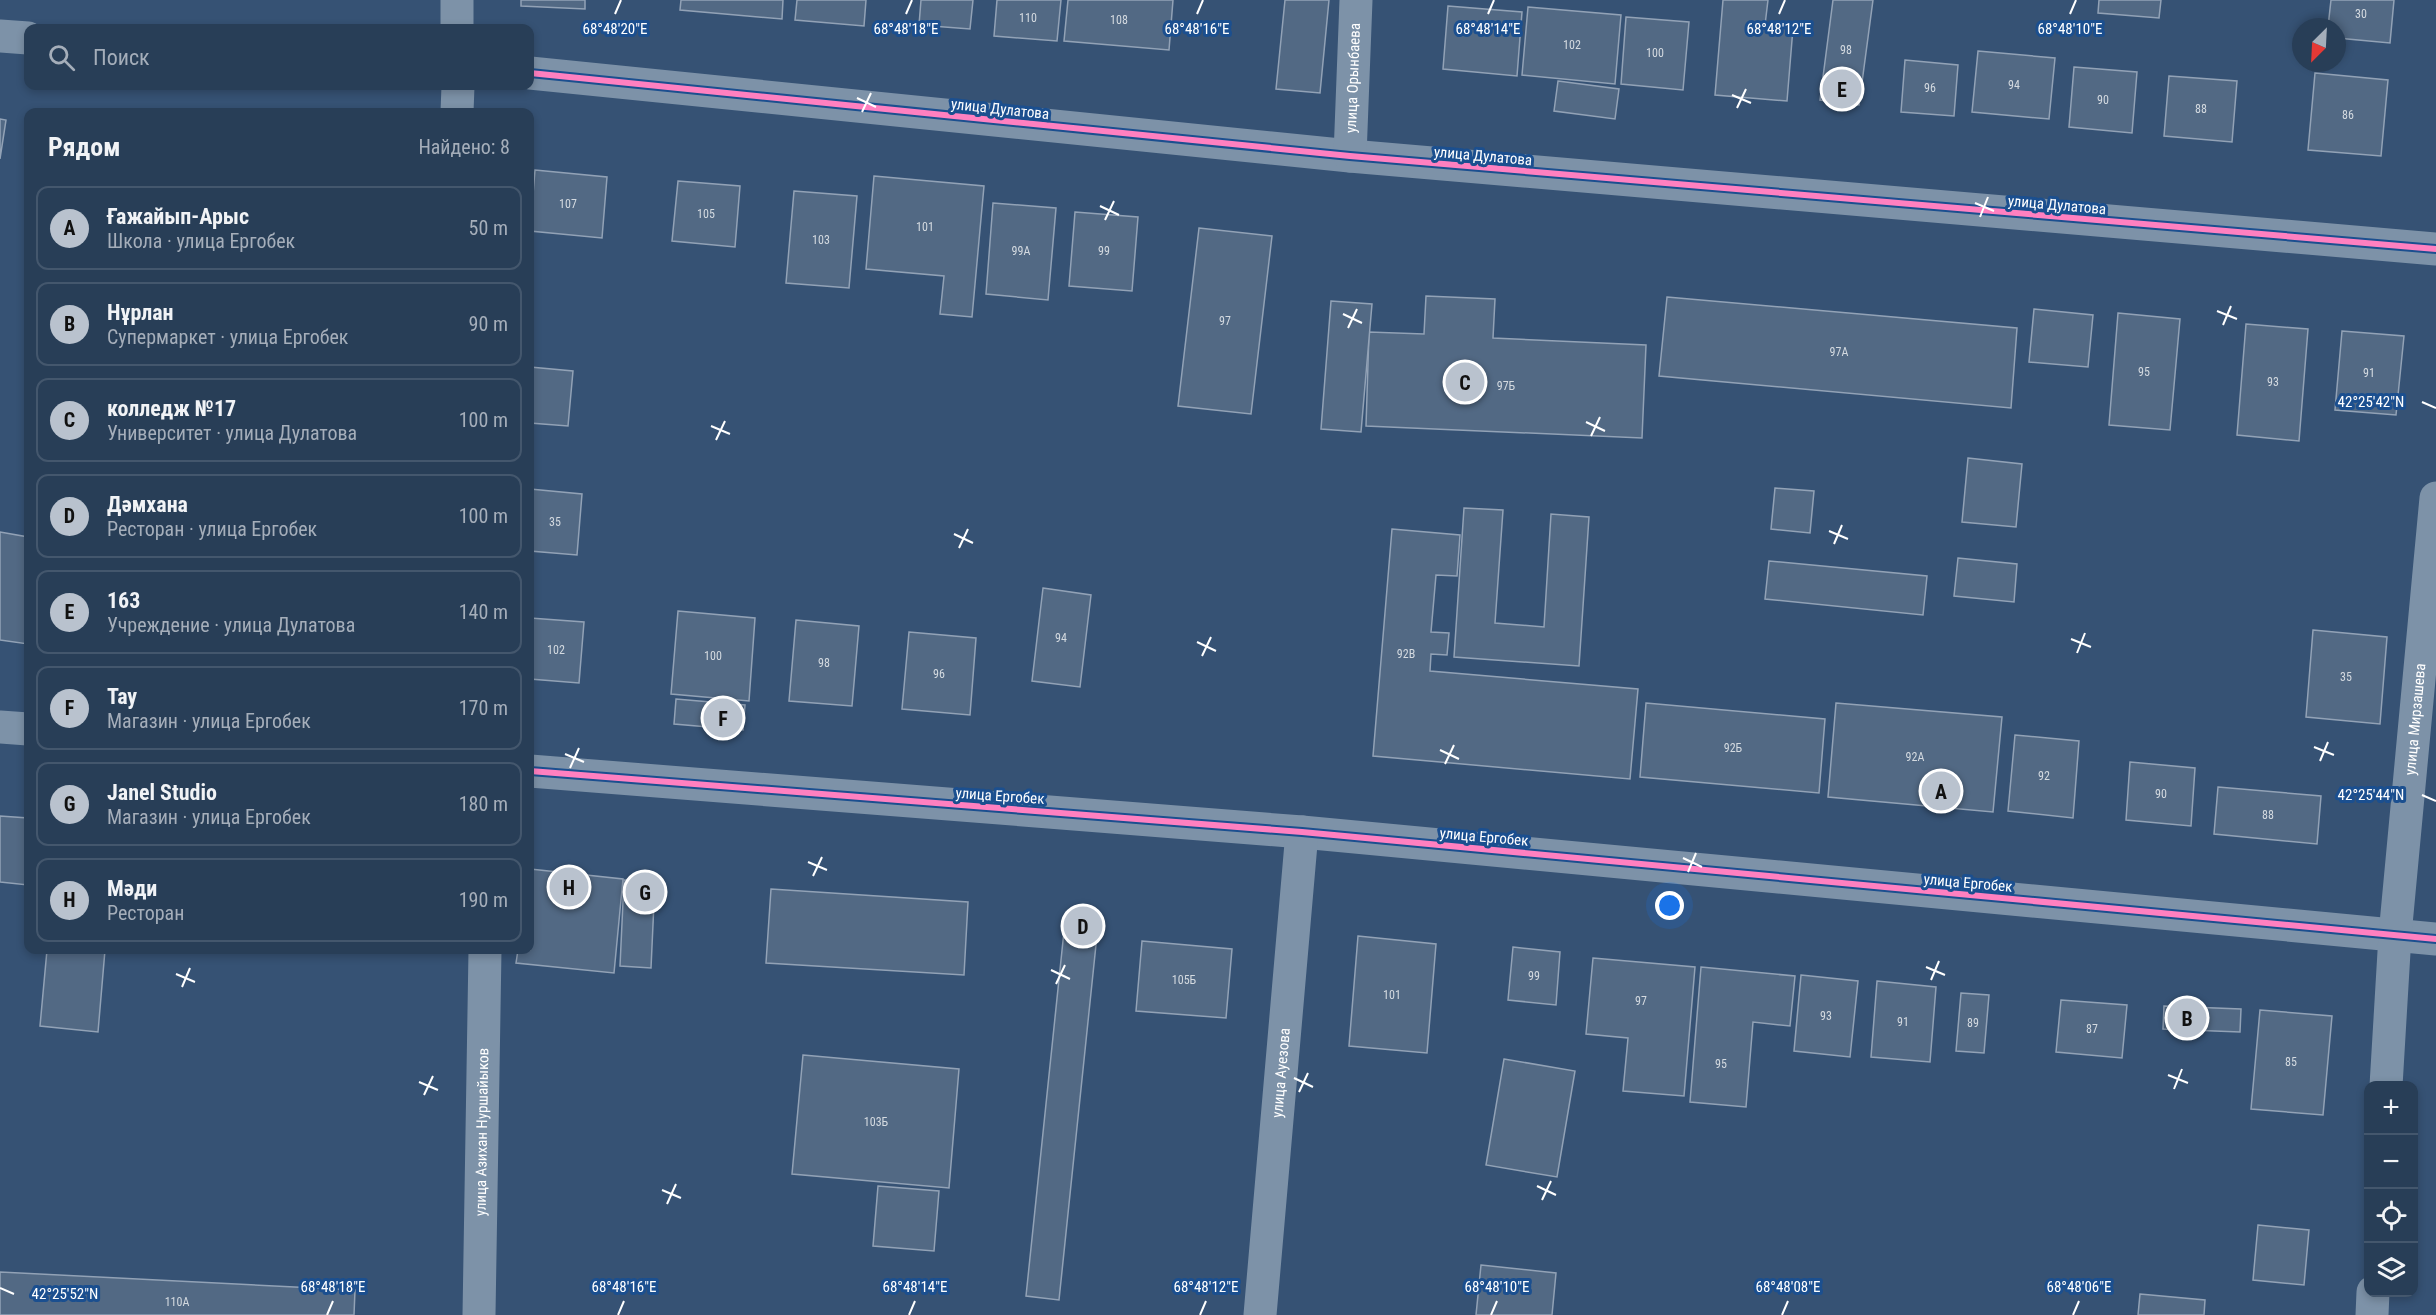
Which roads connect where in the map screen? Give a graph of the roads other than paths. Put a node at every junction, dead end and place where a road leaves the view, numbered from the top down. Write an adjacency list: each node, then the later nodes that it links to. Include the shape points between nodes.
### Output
1 (457, 0): 3 (street)
2 (1356, 0): 9 (street, улица Орынбаева)
3 (457, 24)
4 (0, 36): 5 (street)
5 (24, 38)
6 (534, 73): 9 (street, улица Дулатова)
7 (458, 90): 8 (street)
8 (458, 108)
9 (1350, 156): 10 (street, улица Дулатова)
10 (2436, 249)
11 (2436, 498): 16 (street, улица Мирзашева)
12 (0, 727): 13 (street)
13 (24, 729)
14 (534, 771): 15 (street, улица Ергобек)
15 (1302, 832): 16 (street, улица Ергобек); 22 (street, улица Ауезова)
16 (2395, 935): 17 (street, улица Ергобек); 19 (street, улица Мирзашева)
17 (2436, 939)
18 (485, 954): 21 (street, улица Азихан Нуршайыков)
19 (2386, 1081)
20 (2373, 1297): 23 (street)
21 (479, 1315)
22 (1260, 1315)
23 (2372, 1315)

